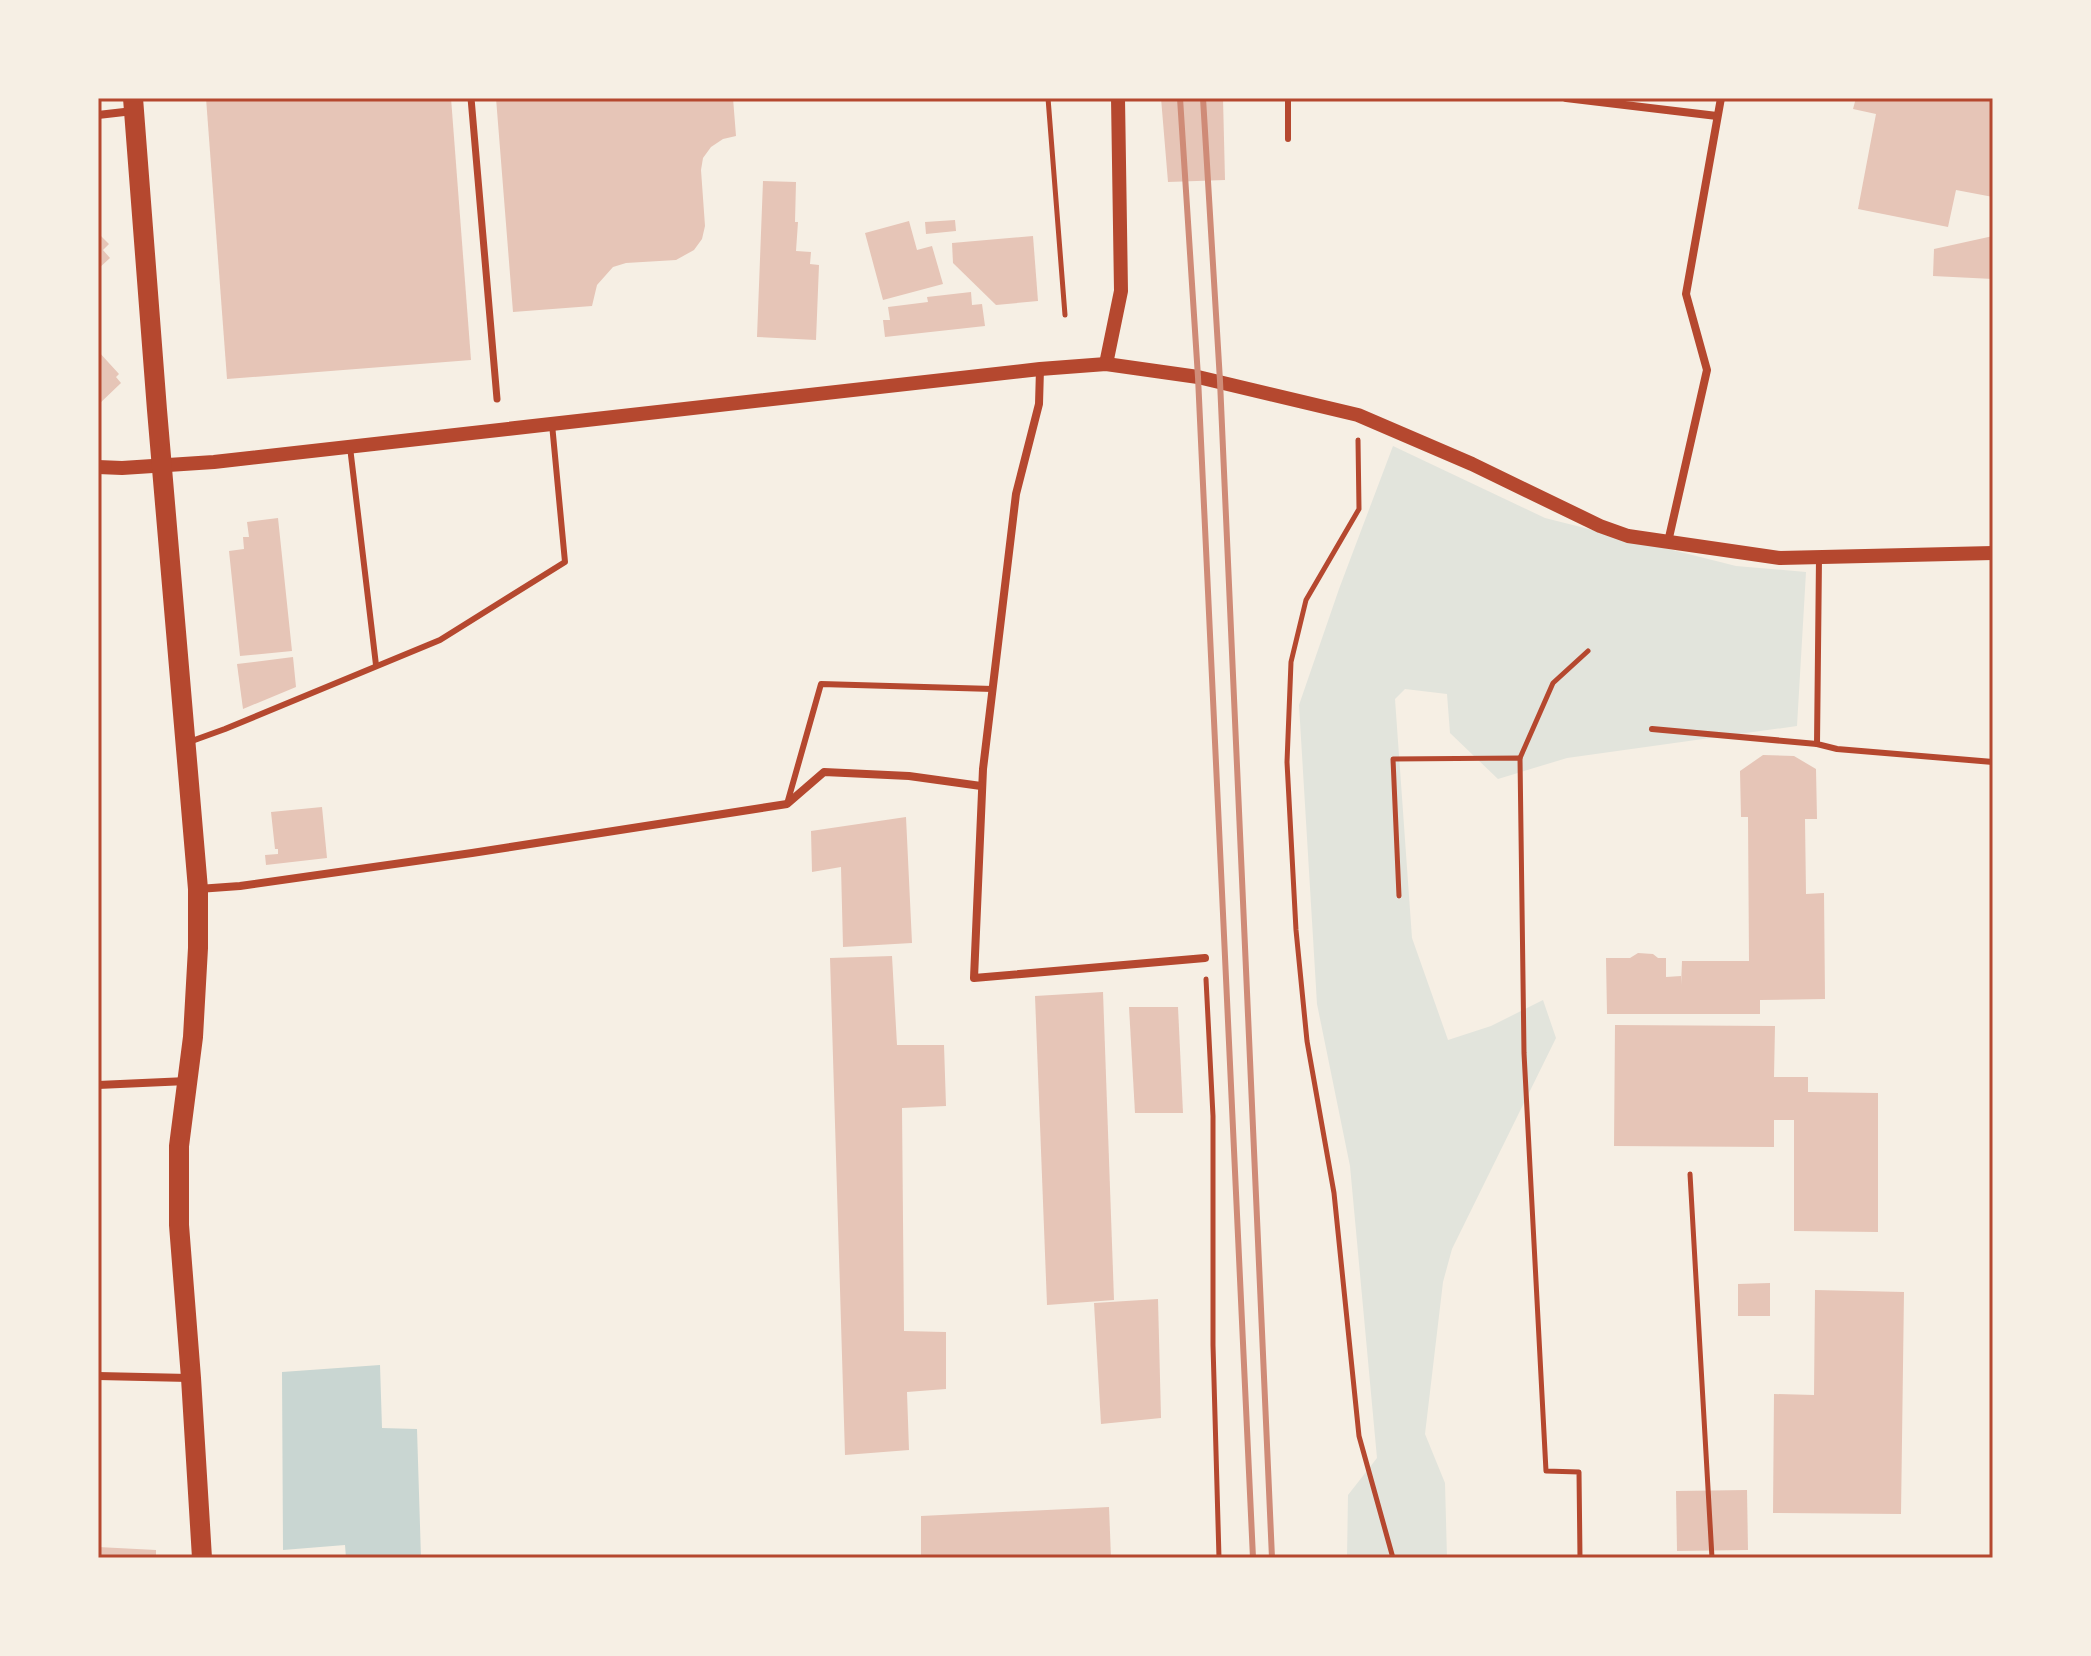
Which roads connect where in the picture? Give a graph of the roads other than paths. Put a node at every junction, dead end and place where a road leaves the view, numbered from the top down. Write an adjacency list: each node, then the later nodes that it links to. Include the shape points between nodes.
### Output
1 (471, 98): 12 (street)
2 (1118, 98): 10 (street, via 1121,291)
3 (1288, 98): 9 (lane)
4 (1566, 98): 8 (street)
5 (1721, 98): 8 (street)
6 (133, 104): 7 (street); 15 (main road)
7 (98, 115)
8 (1717, 116): 17 (street, via 1686,294 1707,370)
9 (1288, 139)
10 (1106, 364): 11 (street); 17 (street, via 1198,377 1358,415 1600,526)
11 (1040, 369): 13 (street); 21 (street, via 1039,404 1016,494)
12 (497, 399)
13 (552, 424): 14 (street); 20 (lane, via 565,562 440,640)
14 (350, 447): 15 (street); 20 (lane)
15 (162, 465): 16 (street); 23 (main road)
16 (98, 467)
17 (1668, 542): 19 (street)
18 (1993, 553): 19 (street)
19 (1819, 558): 24 (lane)
20 (376, 665): 23 (lane)
21 (993, 689): 26 (street); 27 (lane, via 821,684)
22 (1652, 729): 24 (lane)
23 (186, 744): 28 (main road)
24 (1817, 744): 25 (lane)
25 (1993, 762)
26 (981, 786): 27 (street, via 824,772); 29 (street, via 974,978)
27 (787, 804): 28 (street)
28 (198, 889): 30 (main road)
29 (1205, 958)
30 (188, 1081): 31 (street); 33 (main road, via 179,1146 179,1209)
31 (98, 1085)
32 (98, 1376): 33 (street)
33 (191, 1378): 34 (main road)
34 (202, 1558)

